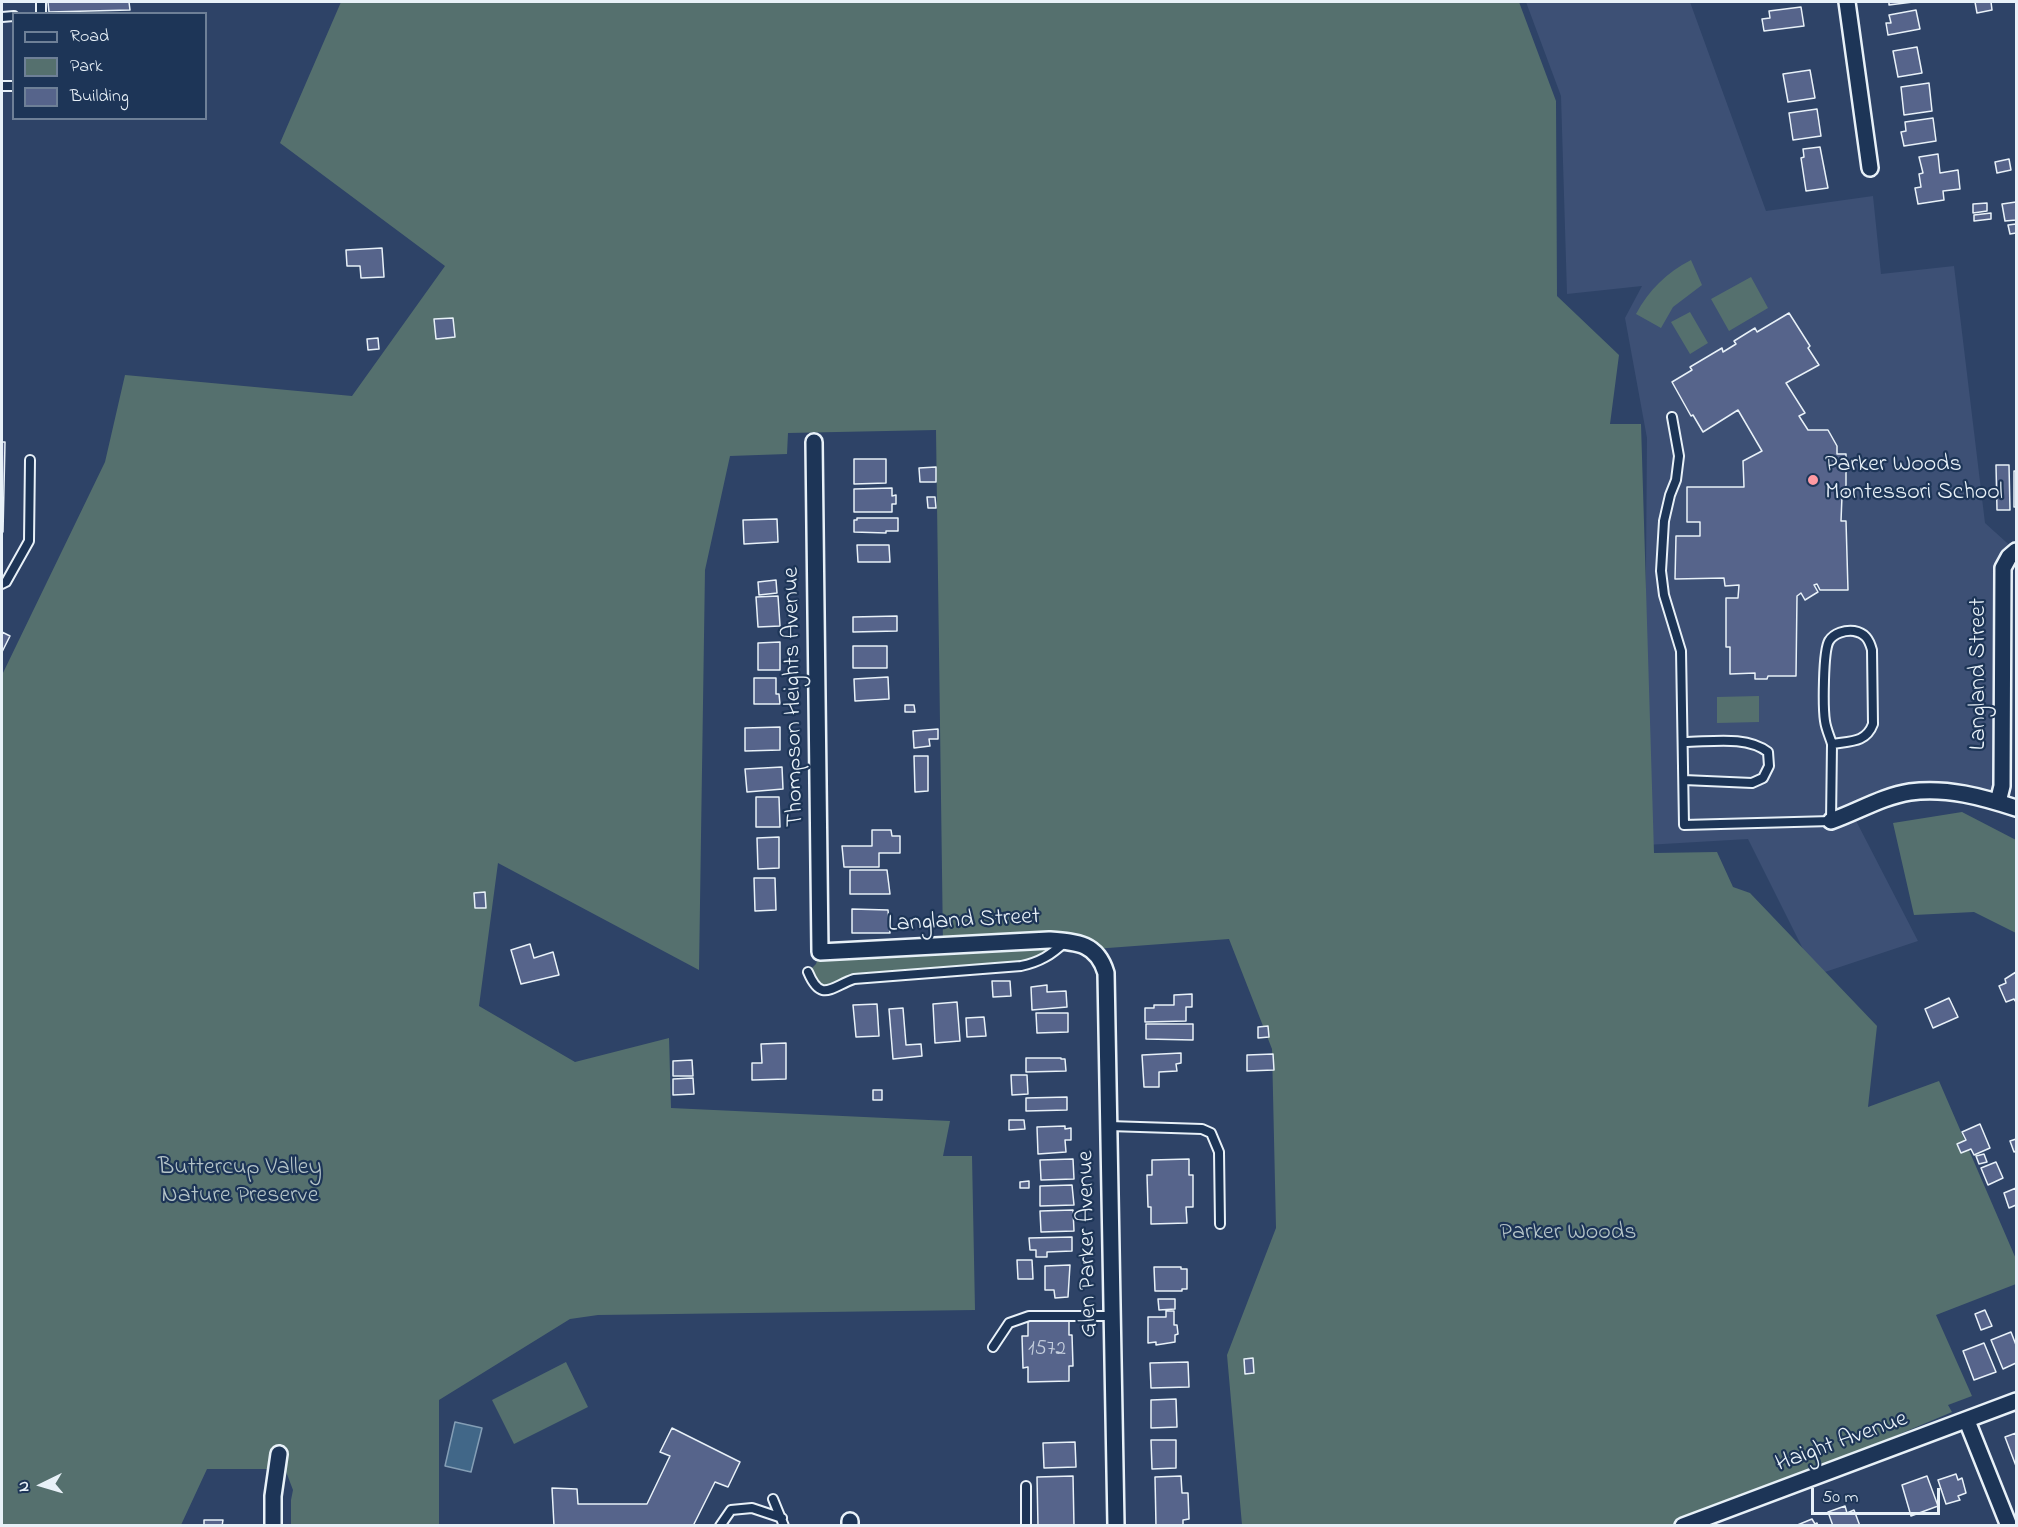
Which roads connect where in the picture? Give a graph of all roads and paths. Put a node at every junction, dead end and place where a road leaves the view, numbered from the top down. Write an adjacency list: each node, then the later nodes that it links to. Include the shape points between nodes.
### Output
1 (1847, 2): 2 (street)
2 (1870, 168)
3 (1672, 417): 8 (lane, via 1679,456 1664,521 1661,571 1681,651)
4 (814, 442): 15 (street, Thompson Heights Avenue)
5 (30, 460): 7 (lane, via 29,541)
6 (2016, 550): 11 (street, Langland Street, via 2003,568 2002,786)
7 (2, 584)
8 (1684, 742): 10 (lane); 10 (lane, via 1746,742 1768,752 1769,766 1763,778 1752,783)
9 (1832, 744): 9 (lane, via 1860,739 1869,734 1873,724 1872,650 1869,638 1859,632 1847,630 1836,634 1825,652 1825,721); 13 (lane)
10 (1684, 780): 13 (lane, via 1684,825)
11 (1998, 802): 12 (street); 13 (street, via 1961,792 1911,792)
12 (2016, 808)
13 (1831, 821)
14 (1066, 941): 15 (street, Langland Street); 16 (street, Langland Street, via 1088,947); 17 (lane, via 1037,963 854,979 825,991 813,985)
15 (820, 952)
16 (1103, 962): 18 (street, Glen Parker Avenue, via 1107,982)
17 (808, 972)
18 (1109, 1126): 19 (lane, via 1202,1129 1211,1133 1218,1152); 20 (street, Glen Parker Avenue)
19 (1220, 1224)
20 (1112, 1316): 21 (lane, via 1029,1316 1009,1323); 31 (street, Glen Parker Avenue)
21 (993, 1347)
22 (2016, 1401): 23 (street, Haight Avenue)
23 (1967, 1420): 32 (street, Haight Avenue); 33 (street)
24 (279, 1454): 28 (street)
25 (1026, 1486): 30 (lane)
26 (773, 1499): 27 (lane)
27 (783, 1522): 29 (lane, via 752,1508 731,1510)
28 (273, 1526)
29 (720, 1526)
30 (1026, 1526)
31 (1116, 1526)
32 (1683, 1526)
33 (2009, 1526)

